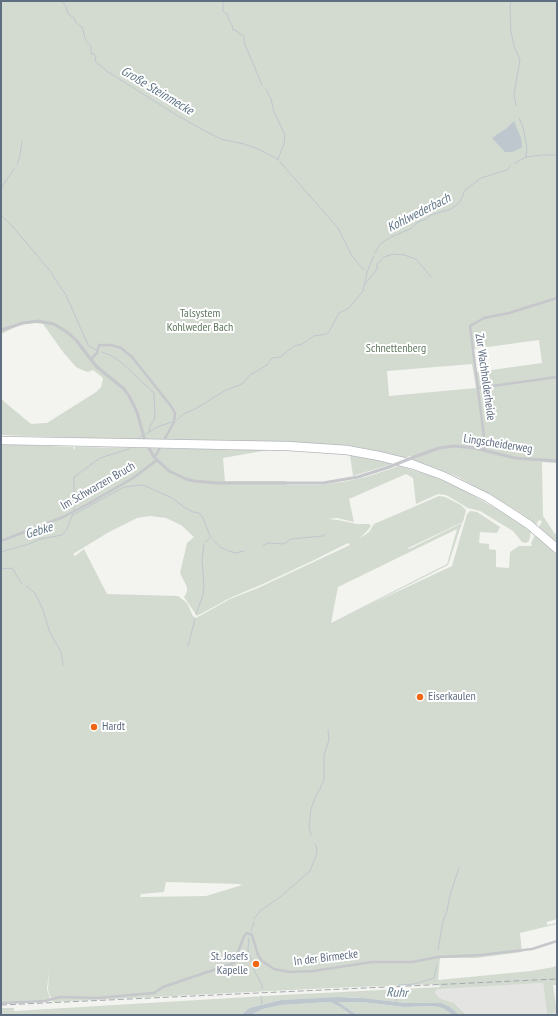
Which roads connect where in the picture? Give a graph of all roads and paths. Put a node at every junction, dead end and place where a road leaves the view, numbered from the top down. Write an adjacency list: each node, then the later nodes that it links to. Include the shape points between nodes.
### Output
1 (557, 298): 5 (street, Zur Wachholderheide, via 484,318 470,326)
2 (1, 330): 3 (street, Lingscheiderweg, via 28,322 50,323 72,336)
3 (90, 360): 11 (street, via 97,353 99,346 111,345 121,348 132,357 171,406 175,414 174,422); 12 (street, Lingscheiderweg, via 130,396 145,442)
4 (557, 377): 5 (street)
5 (478, 388): 10 (street, Zur Wachholderheide)
6 (1, 437): 7 (highway)
7 (57, 441): 8 (highway); 9 (highway, bridge)
8 (1, 442)
9 (229, 445): 15 (highway, via 287,444 336,447 412,462 488,496 521,517); 16 (highway, via 341,451 411,466 447,479 487,499 524,523)
10 (484, 451): 12 (street, Lingscheiderweg, bridge, via 454,446 438,448 358,477 328,483 194,481 169,471); 13 (street, Lingscheiderweg, via 514,458)
11 (156, 455)
12 (157, 460): 14 (street, Im Schwarzen Bruch, via 133,478 77,510)
13 (557, 460)
14 (1, 541)
15 (557, 546)
16 (557, 551)
17 (557, 941): 18 (street, In der Birmecke, via 532,949 481,956 438,957 412,962 368,962 290,972 274,969 262,961 253,936 247,933 234,963 163,987 154,993 96,998 60,997 45,1001)
18 (1, 1003)

